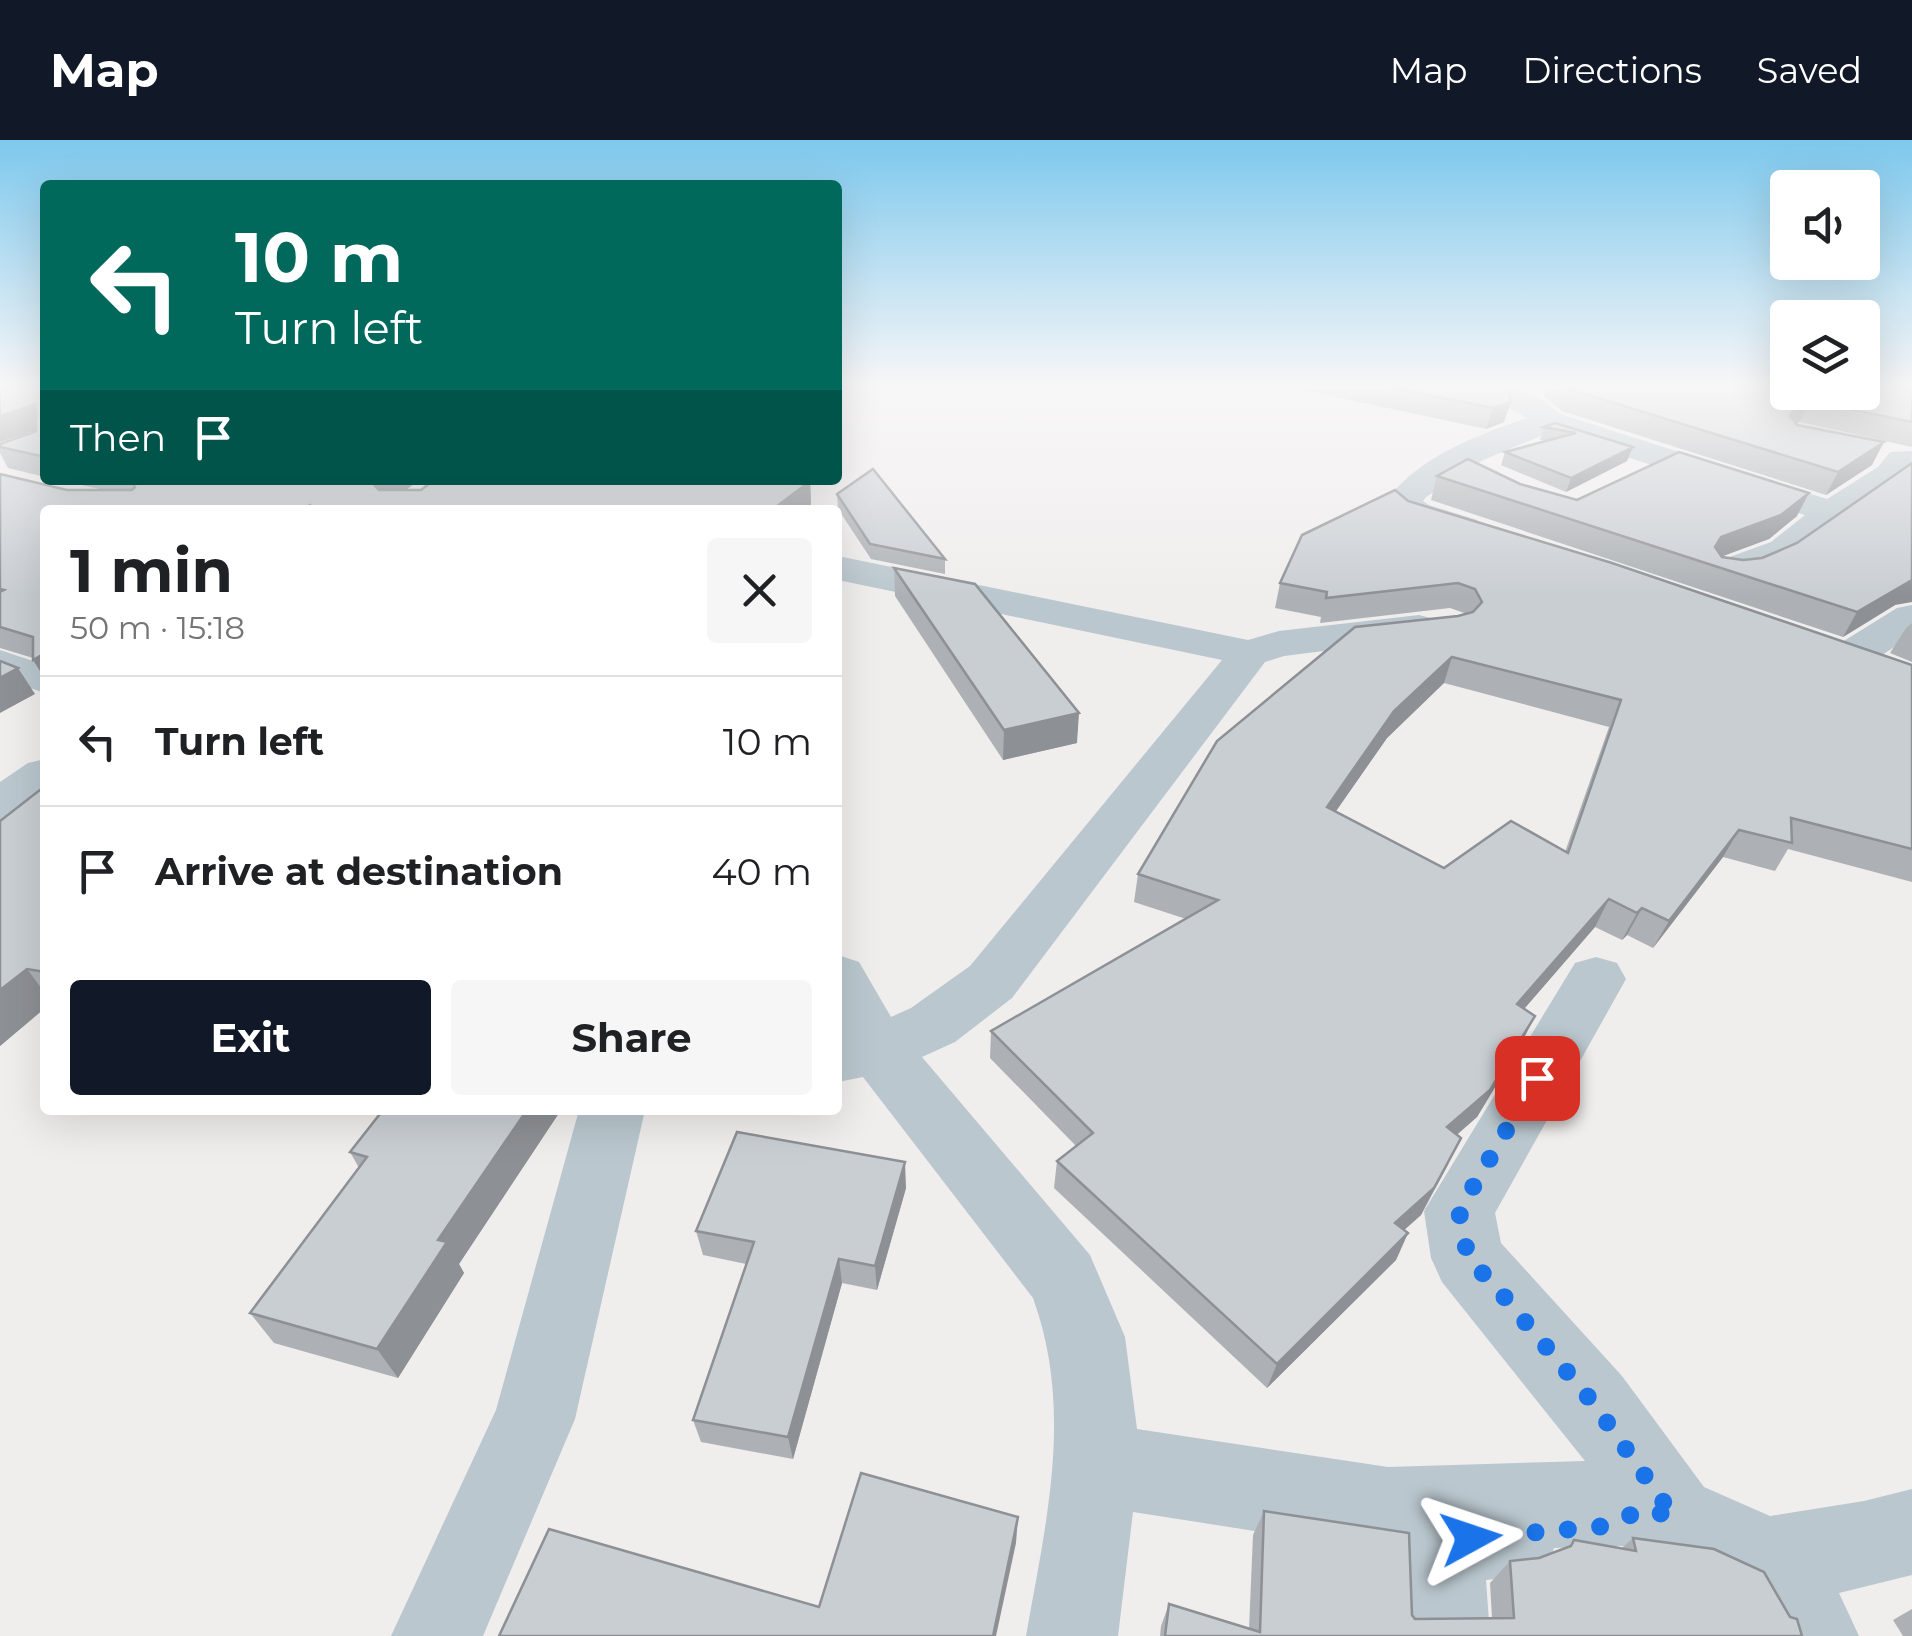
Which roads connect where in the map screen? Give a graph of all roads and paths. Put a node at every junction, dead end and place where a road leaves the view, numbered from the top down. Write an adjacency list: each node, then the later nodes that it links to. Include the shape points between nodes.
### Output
1 (1463, 457): 5 (street)
2 (1663, 457): 3 (street)
3 (1667, 458): 6 (street); 8 (street)
4 (1907, 460): 8 (street)
5 (1454, 462): 7 (street); 9 (street, via 1402,504)
6 (1628, 476)
7 (1498, 482)
8 (1831, 512): 11 (street, via 1785,550)
9 (1489, 535)
10 (842, 569): 14 (street)
11 (1727, 571)
12 (1912, 618): 16 (street, via 1828,651)
13 (1449, 625): 14 (street)
14 (1250, 653): 22 (street, via 991,982 933,1025)
15 (0, 663): 17 (street)
16 (1896, 674)
17 (40, 678)
18 (40, 778): 19 (street)
19 (0, 806)
20 (1596, 979): 25 (street, via 1459,1211 1462,1240 1468,1258 1594,1404)
21 (842, 992): 22 (street)
22 (858, 1053): 24 (street, via 1064,1280 1086,1337)
23 (611, 1115): 28 (street, via 534,1419)
24 (1097, 1465): 25 (street, via 1388,1510 1622,1503); 29 (street)
25 (1659, 1513): 27 (street); 30 (street, via 1440,1547)
26 (1912, 1532): 27 (street)
27 (1768, 1560): 31 (street)
28 (437, 1636)
29 (1072, 1636)
30 (1444, 1636)
31 (1813, 1636)

